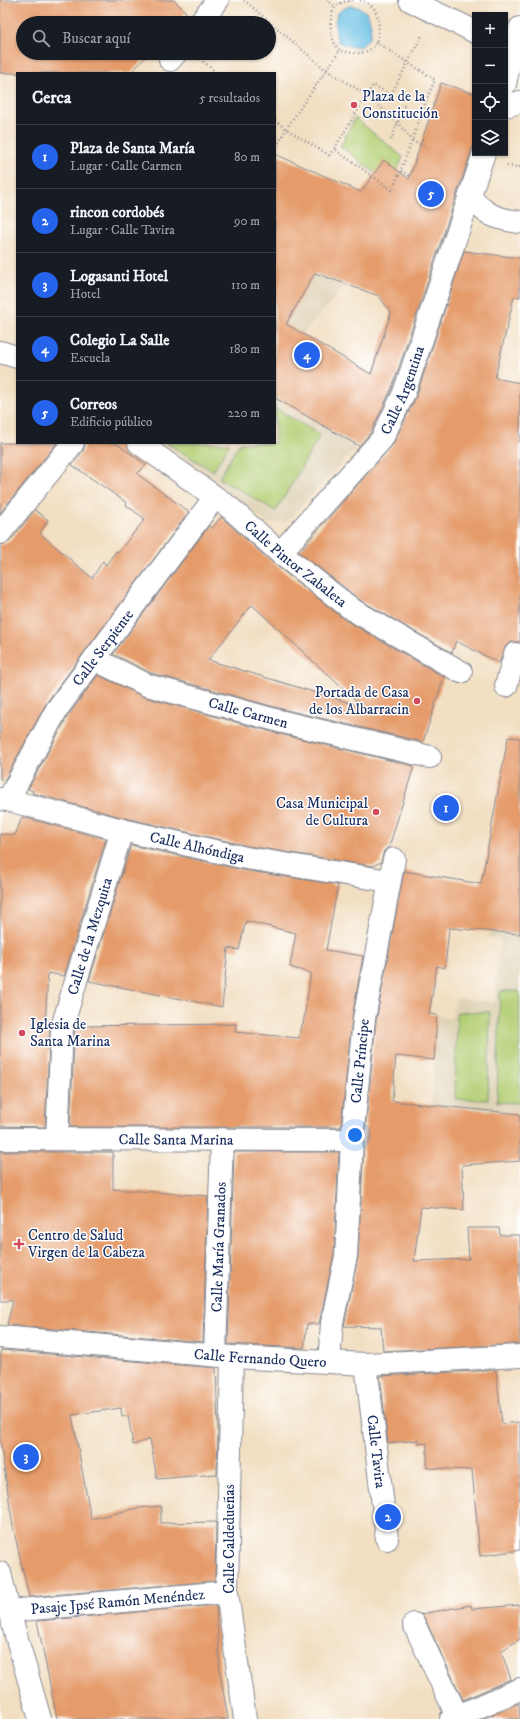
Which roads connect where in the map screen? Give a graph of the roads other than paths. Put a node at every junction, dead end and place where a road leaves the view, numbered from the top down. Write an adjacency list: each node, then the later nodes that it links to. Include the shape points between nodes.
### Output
1 (410, 0): 5 (street, via 432,13 452,19)
2 (216, 1): 3 (street)
3 (205, 16)
4 (520, 28): 6 (street)
5 (472, 30)
6 (508, 51)
7 (520, 102): 8 (street)
8 (508, 105)
9 (483, 156): 10 (street, Calle Argentina)
10 (470, 197): 11 (street, via 482,210 503,220); 18 (street, Calle Argentina, via 404,393 382,439)
11 (520, 222)
12 (0, 352): 13 (street)
13 (16, 357)
14 (72, 444): 17 (street)
15 (139, 444): 16 (street, Calle Pintor Zabaleta)
16 (215, 497): 18 (street, Calle Pintor Zabaleta); 20 (street, Calle Serpiente)
17 (0, 533)
18 (280, 553): 21 (street, Calle Pintor Zabaleta, via 353,610)
19 (520, 655): 22 (street, via 515,654)
20 (94, 659): 23 (street, Calle Carmen, via 147,685 279,721); 24 (street, Calle Serpiente, via 56,709)
21 (461, 672)
22 (506, 686)
23 (430, 757)
24 (4, 799): 25 (street, Calle Alhóndiga)
25 (122, 830): 27 (street, Calle Alhóndiga, via 246,858); 29 (street, Calle de la Mezquita, via 62,1027)
26 (394, 859): 27 (street, Calle Príncipe)
27 (389, 881): 31 (street, Calle Príncipe, via 364,1019)
28 (0, 1139): 29 (street, Calle Santa Marina)
29 (57, 1139): 30 (street, Calle Santa Marina)
30 (222, 1139): 31 (street, Calle Santa Marina); 33 (street, Calle María Granados)
31 (352, 1140): 35 (street, Calle Príncipe, via 346,1256 332,1323)
32 (0, 1337): 33 (street, Calle Fernando Quero)
33 (223, 1356): 35 (street, Calle Fernando Quero); 39 (street, Calle Caldedueñas)
34 (520, 1356): 36 (street, Calle Fernando Quero)
35 (329, 1362): 36 (street, Calle Fernando Quero)
36 (366, 1364): 37 (street, Calle Tavira)
37 (387, 1539)
38 (0, 1573): 40 (street)
39 (227, 1592): 40 (street, Pasaje Jpsé Ramón Menéndez); 45 (street, Calle Caldedueñas)
40 (8, 1611): 44 (street)
41 (414, 1624): 43 (street)
42 (520, 1689): 43 (street)
43 (454, 1717)
44 (40, 1719)
45 (245, 1719)

